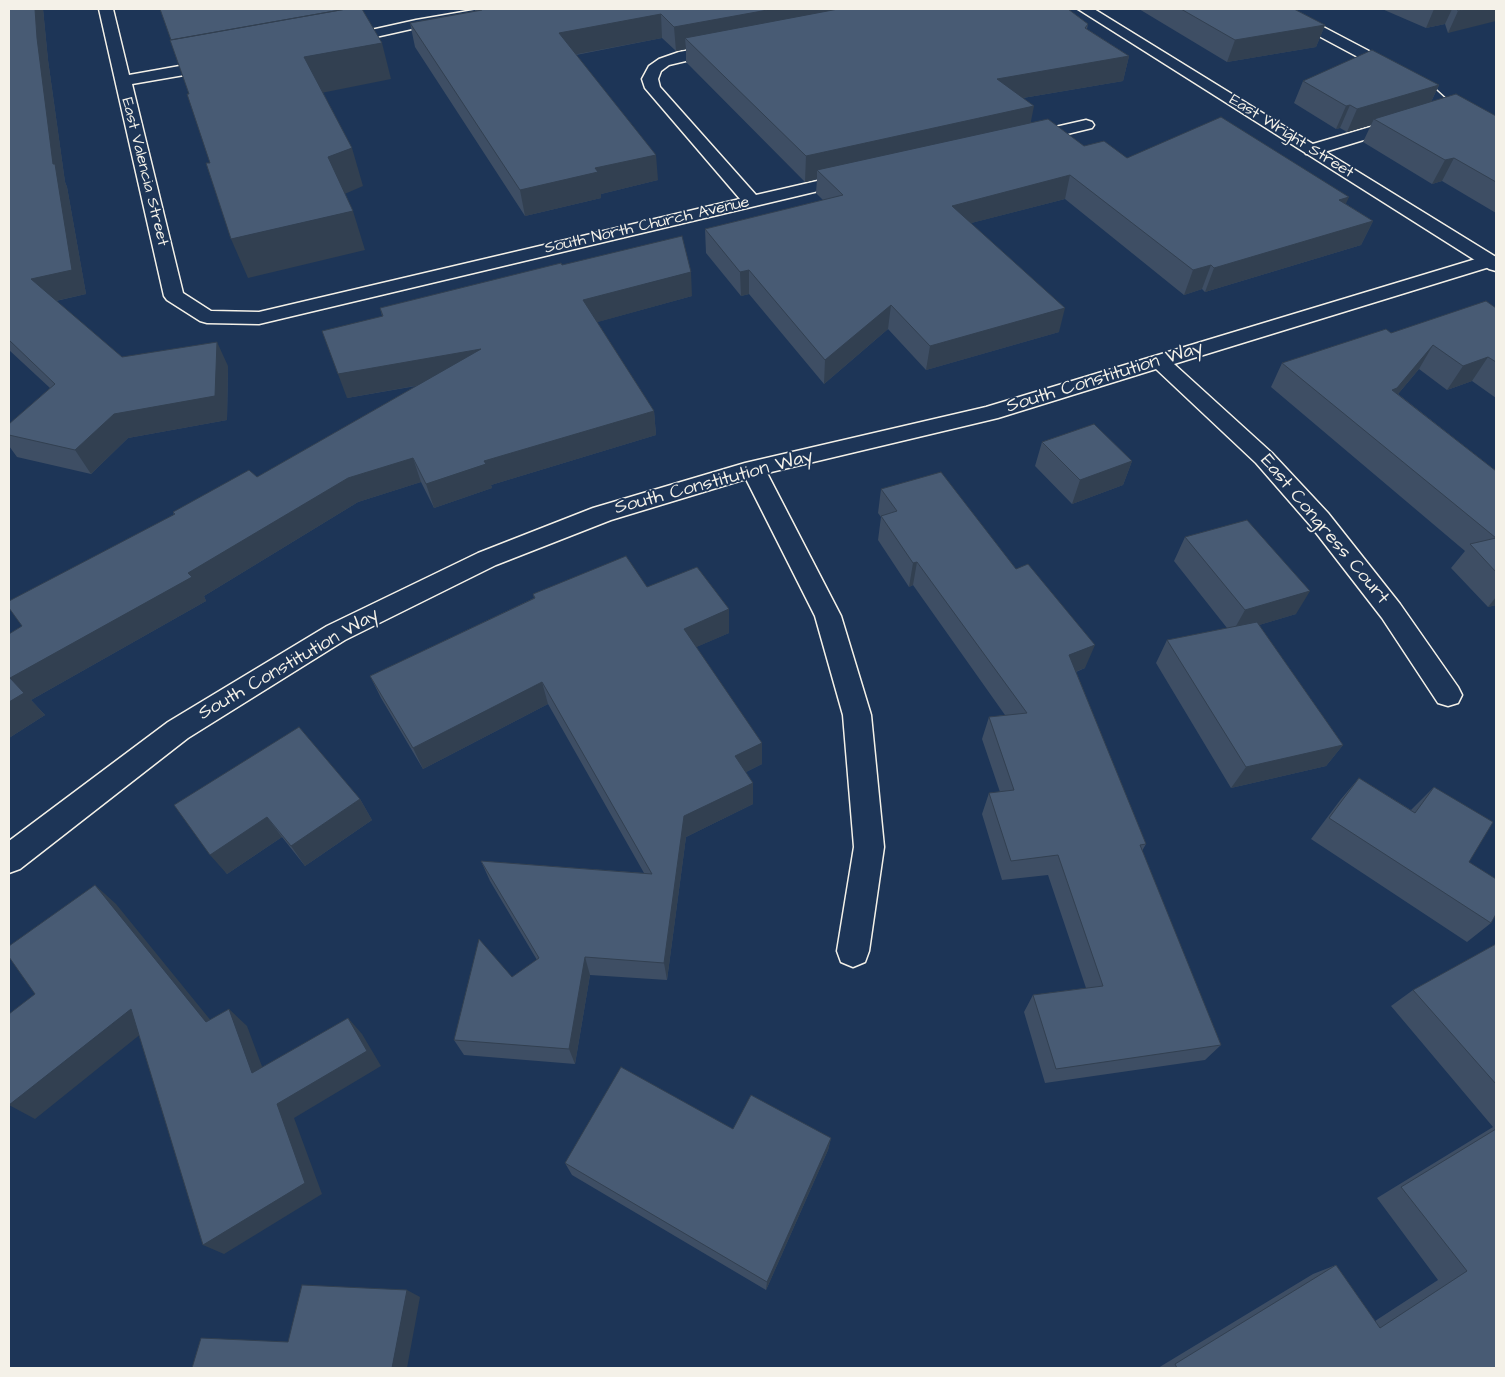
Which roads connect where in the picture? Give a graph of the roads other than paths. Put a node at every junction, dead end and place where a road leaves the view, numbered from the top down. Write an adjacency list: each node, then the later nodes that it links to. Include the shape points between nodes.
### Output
1 (106, 9): 10 (street, East Valencia Street)
2 (406, 9): 6 (street)
3 (502, 9): 6 (street)
4 (1085, 9): 13 (street, East Wright Street)
5 (1279, 9): 13 (street, via 1420,84 1440,102 1439,112)
6 (416, 24): 7 (street)
7 (329, 43)
8 (736, 46): 15 (street, via 664,62 654,69 650,79 653,88)
9 (231, 61): 10 (street)
10 (122, 81): 17 (street, East Valencia Street, via 174,296)
11 (1086, 125): 12 (street)
12 (1010, 142)
13 (1312, 150): 16 (street, East Wright Street)
14 (866, 175): 15 (street, South North Church Avenue)
15 (751, 201): 17 (street, South North Church Avenue, via 259,318)
16 (1493, 263): 18 (street, South Constitution Way)
17 (207, 316)
18 (1159, 362): 19 (street, South Constitution Way, via 990,413); 20 (street, East Congress Court, via 1264,458 1319,519 1391,611)
19 (754, 469): 21 (street, South Constitution Way, via 594,517 487,560 336,633 178,730); 22 (street, via 828,616 857,715 869,847)
20 (1448, 695)
21 (9, 859)
22 (853, 951)

